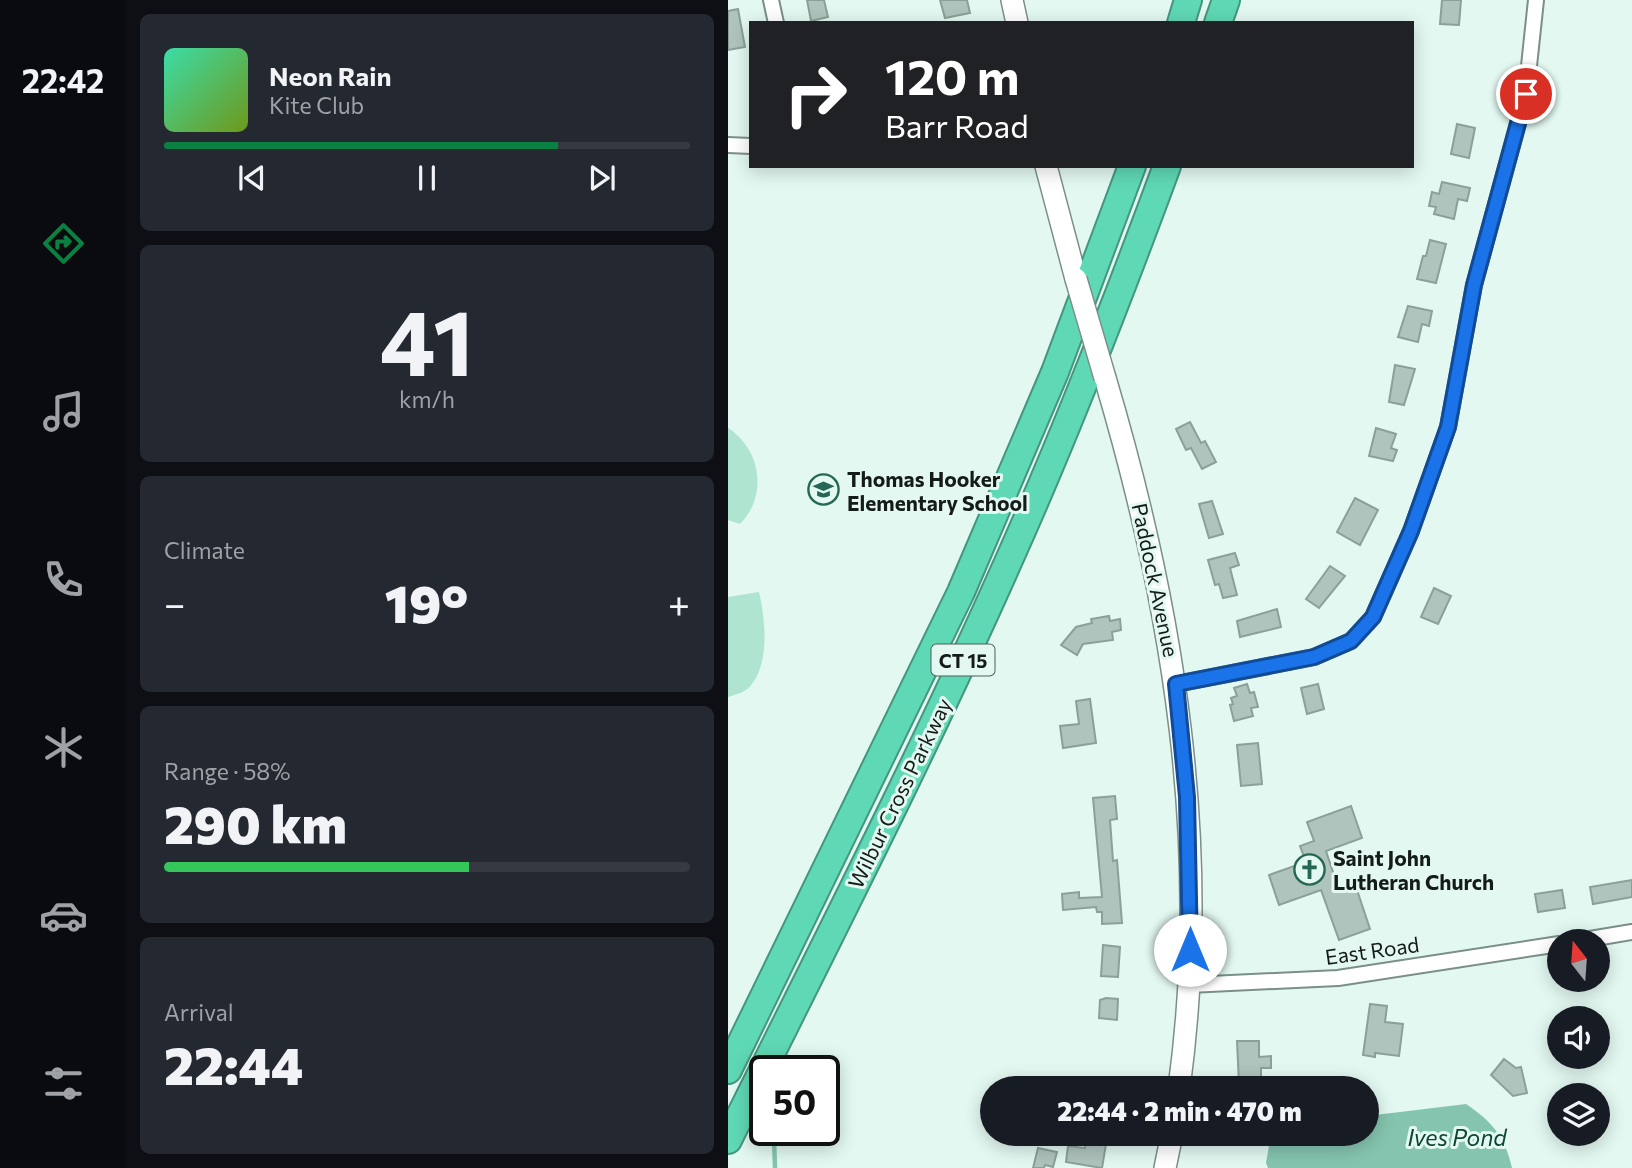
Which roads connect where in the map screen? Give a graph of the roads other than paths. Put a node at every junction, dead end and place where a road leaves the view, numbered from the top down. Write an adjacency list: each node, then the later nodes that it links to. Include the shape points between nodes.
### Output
1 (771, 0): 6 (street)
2 (1012, 0): 7 (main road)
3 (1188, 0): 8 (highway)
4 (1226, 0): 9 (highway)
5 (1536, 0): 15 (street, via 1526,94 1474,285 1448,427 1411,531 1373,617 1351,641 1314,657)
6 (776, 21)
7 (1017, 21)
8 (1182, 21)
9 (1219, 21)
10 (728, 145): 11 (street)
11 (749, 146)
12 (1047, 168): 15 (main road, Paddock Avenue, bridge, via 1146,526)
13 (1131, 168): 20 (highway, Wilbur Cross Parkway / CT 15, via 1055,372 956,602)
14 (1166, 168): 22 (highway, Wilbur Cross Parkway / CT 15, via 1009,561)
15 (1176, 684): 19 (main road, Paddock Avenue, via 1188,825)
16 (1632, 932): 17 (street)
17 (1610, 936)
18 (1547, 946): 19 (street, East Road, via 1338,978)
19 (1189, 985): 21 (main road, Paddock Avenue)
20 (728, 1070)
21 (1180, 1076)
22 (728, 1140)
23 (1170, 1146): 24 (main road)
24 (1166, 1168)

